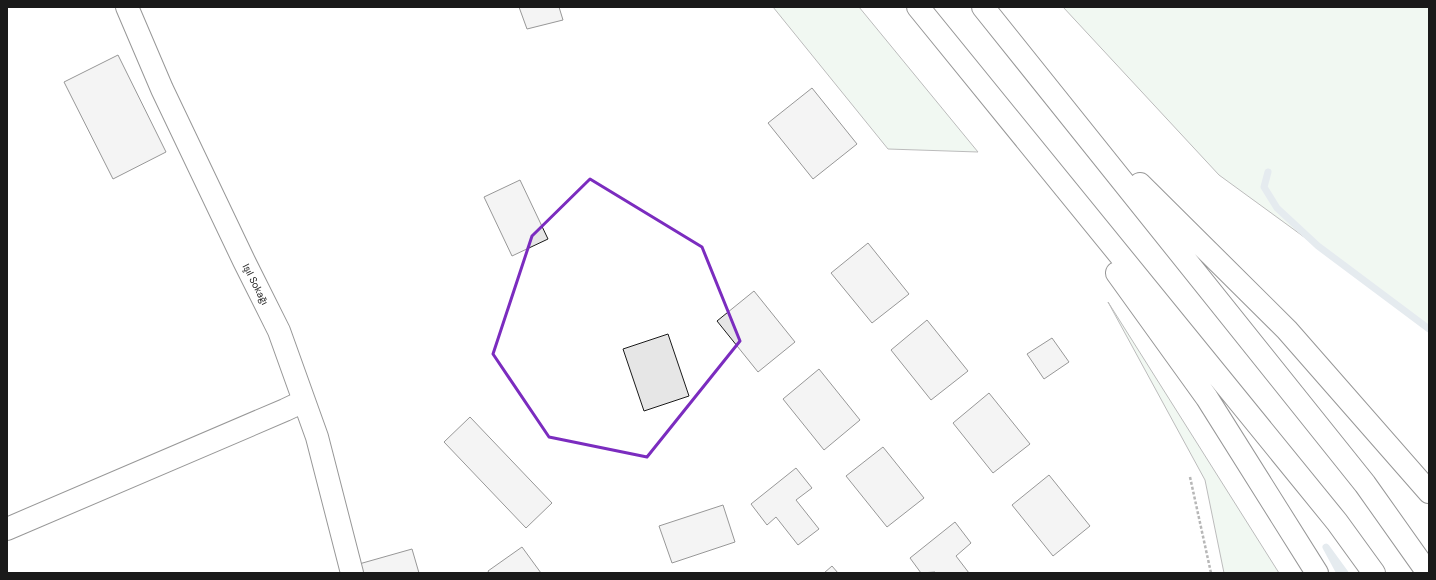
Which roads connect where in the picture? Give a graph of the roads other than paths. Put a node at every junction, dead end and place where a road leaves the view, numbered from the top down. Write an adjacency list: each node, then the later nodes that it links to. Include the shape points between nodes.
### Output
1 (127, 7): 6 (main road, Işıl Sokağı, via 162,89 279,331)
2 (918, 7): 4 (main road)
3 (983, 7): 5 (main road)
4 (974, 76): 10 (main road, via 1207,398); 11 (main road, via 1337,522)
5 (1066, 110): 7 (main road, via 1287,330); 12 (main road, via 1365,484)
6 (304, 401): 8 (main road); 9 (main road, Işıl Sokağı, via 317,437)
7 (1429, 492)
8 (7, 529)
9 (352, 573)
10 (1317, 573)
11 (1374, 573)
12 (1428, 573)

